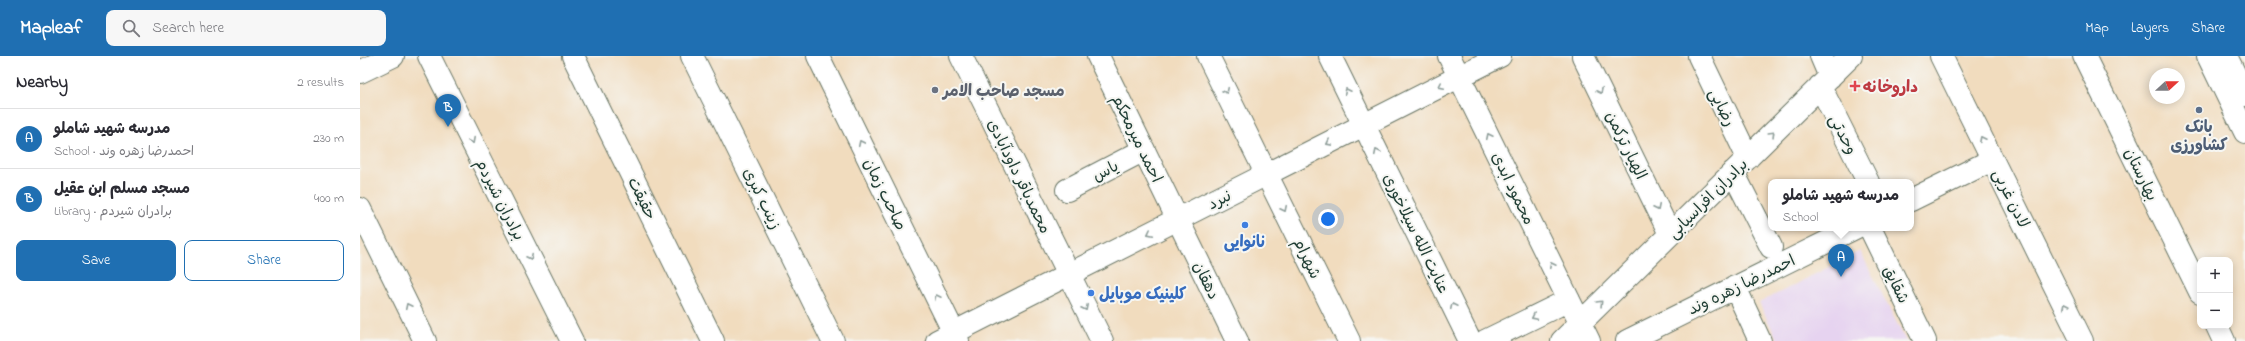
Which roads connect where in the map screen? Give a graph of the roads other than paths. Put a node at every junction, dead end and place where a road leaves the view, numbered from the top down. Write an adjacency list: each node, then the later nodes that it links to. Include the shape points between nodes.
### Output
1 (393, 56): 20 (street)
2 (573, 56): 49 (street, حقیقت)
3 (692, 56): 50 (street, زینب کبری)
4 (818, 56): 46 (street, صاحب زمان, one-way to 4)
5 (961, 56): 40 (street, محمدباقر داودآبادی)
6 (1098, 56): 27 (street, احمد میرمحکم)
7 (1208, 56): 30 (street, شهرام, one-way to 30)
8 (1330, 56): 25 (street, عنایت الله سیلاخوری, one-way to 8)
9 (1449, 56): 21 (street, محمود ابدی)
10 (1500, 56): 21 (street, نبرد)
11 (1584, 56): 38 (street, الهیار ترکمن, one-way to 38)
12 (1699, 56): 29 (street, رضایی)
13 (1821, 56): 22 (street, وحدتی)
14 (1851, 56): 22 (street, برادران افراسیابی)
15 (1941, 56): 28 (street, لادن غربی, one-way to 15)
16 (2084, 56): 41 (street, بهارستان)
17 (2208, 56): 23 (street)
18 (2223, 58): 23 (street); 24 (street)
19 (438, 59): 48 (street, برادران شیردم, one-way to 48)
20 (360, 72)
21 (1460, 77): 25 (street, نبرد, one-way to 25); 43 (street, محمود ابدی, one-way to 21)
22 (1825, 81): 29 (street, برادران افراسیابی, one-way to 22); 31 (street, وحدتی)
23 (2222, 85): 26 (street)
24 (2245, 95)
25 (1364, 125): 30 (street, نبرد, one-way to 30); 54 (street, عنایت الله سیلاخوری, one-way to 25)
26 (2245, 132)
27 (1144, 150): 32 (street, یاس); 35 (street, احمد میرمحکم)
28 (1992, 160): 33 (street); 60 (street, لادن غربی, one-way to 28)
29 (1740, 165): 38 (street, برادران افراسیابی); 39 (street, رضایی)
30 (1267, 174): 35 (street, نبرد); 53 (street, شهرام, one-way to 53)
31 (1867, 179)
32 (1067, 190)
33 (1914, 199)
34 (360, 209): 47 (street, one-way to 34)
35 (1178, 219): 40 (street, نبرد, one-way to 40); 52 (street, دهقان)
36 (1849, 231): 42 (street, احمدرضا زهره وند)
37 (1871, 231): 59 (street, شقایق)
38 (1670, 234): 45 (street, برادران افراسیابی, one-way to 38)
39 (1771, 247)
40 (1069, 274): 46 (street, نبرد); 51 (street, محمدباقر داودآبادی, one-way to 51)
41 (2197, 286)
42 (1735, 288): 57 (street, احمدرضا زهره وند); 58 (street)
43 (1569, 300): 45 (street, محمود ابدی); 55 (street, one-way to 55)
44 (2218, 329): 61 (street)
45 (1584, 332): 56 (street, برادران افراسیابی)
46 (950, 338)
47 (425, 341)
48 (572, 341)
49 (713, 341)
50 (833, 341)
51 (1102, 341)
52 (1237, 341)
53 (1349, 341)
54 (1470, 341)
55 (1485, 341)
56 (1562, 341)
57 (1627, 341)
58 (1760, 341)
59 (1925, 341)
60 (2082, 341)
61 (2224, 341)

